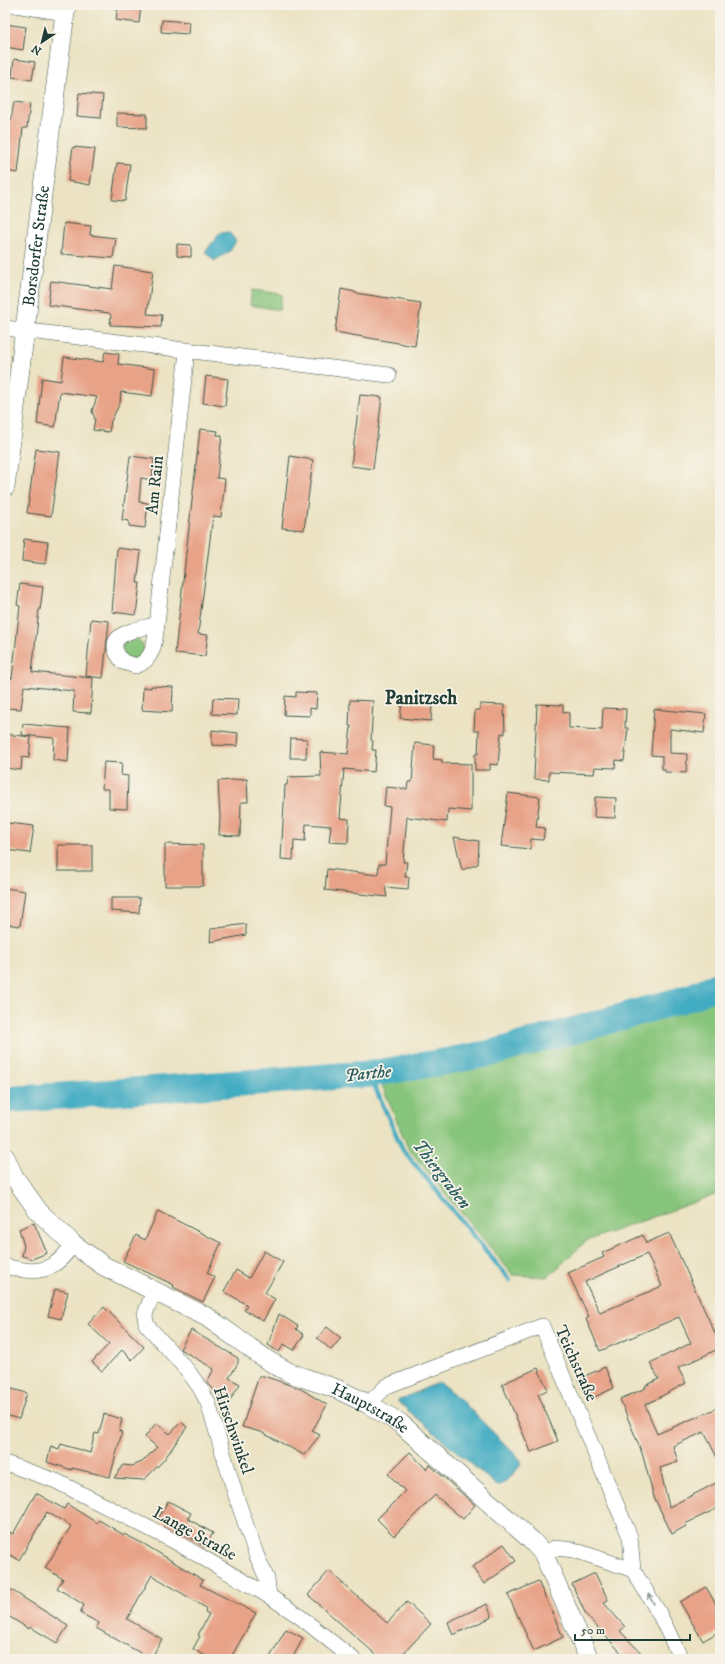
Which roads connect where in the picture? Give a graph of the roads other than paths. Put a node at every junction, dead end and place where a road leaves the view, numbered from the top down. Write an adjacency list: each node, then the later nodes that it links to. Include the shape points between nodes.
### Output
1 (15, 5): 2 (street)
2 (65, 9): 4 (street, Borsdorfer Straße)
3 (5, 328): 4 (street)
4 (24, 330): 5 (street); 7 (street, Borsdorfer Straße)
5 (187, 351): 6 (street); 8 (street, Am Rain)
6 (390, 375)
7 (5, 487)
8 (157, 624)
9 (5, 1157): 10 (street, Hauptstraße, via 14,1176 39,1212)
10 (73, 1244): 11 (street, via 57,1263 43,1271 30,1272); 12 (street, Hauptstraße, via 104,1266)
11 (5, 1266)
12 (154, 1291): 13 (street, Hauptstraße, via 207,1317 267,1360); 17 (street, Hirschwinkel, via 145,1314 146,1324 188,1371 208,1403 236,1496 267,1579)
13 (368, 1404): 15 (street, Hauptstraße, via 400,1423); 16 (street, Teichstraße, via 387,1386 542,1326 630,1537)
14 (5, 1463): 17 (street, Lange Straße, via 56,1481 78,1492 174,1541)
15 (543, 1553): 16 (street, via 555,1548 574,1550); 19 (street, Hauptstraße)
16 (633, 1570): 20 (street, Teichstraße, one-way to 16, via 659,1613)
17 (270, 1596): 18 (street, Lange Straße, via 300,1616)
18 (353, 1659)
19 (589, 1659)
20 (681, 1659)

